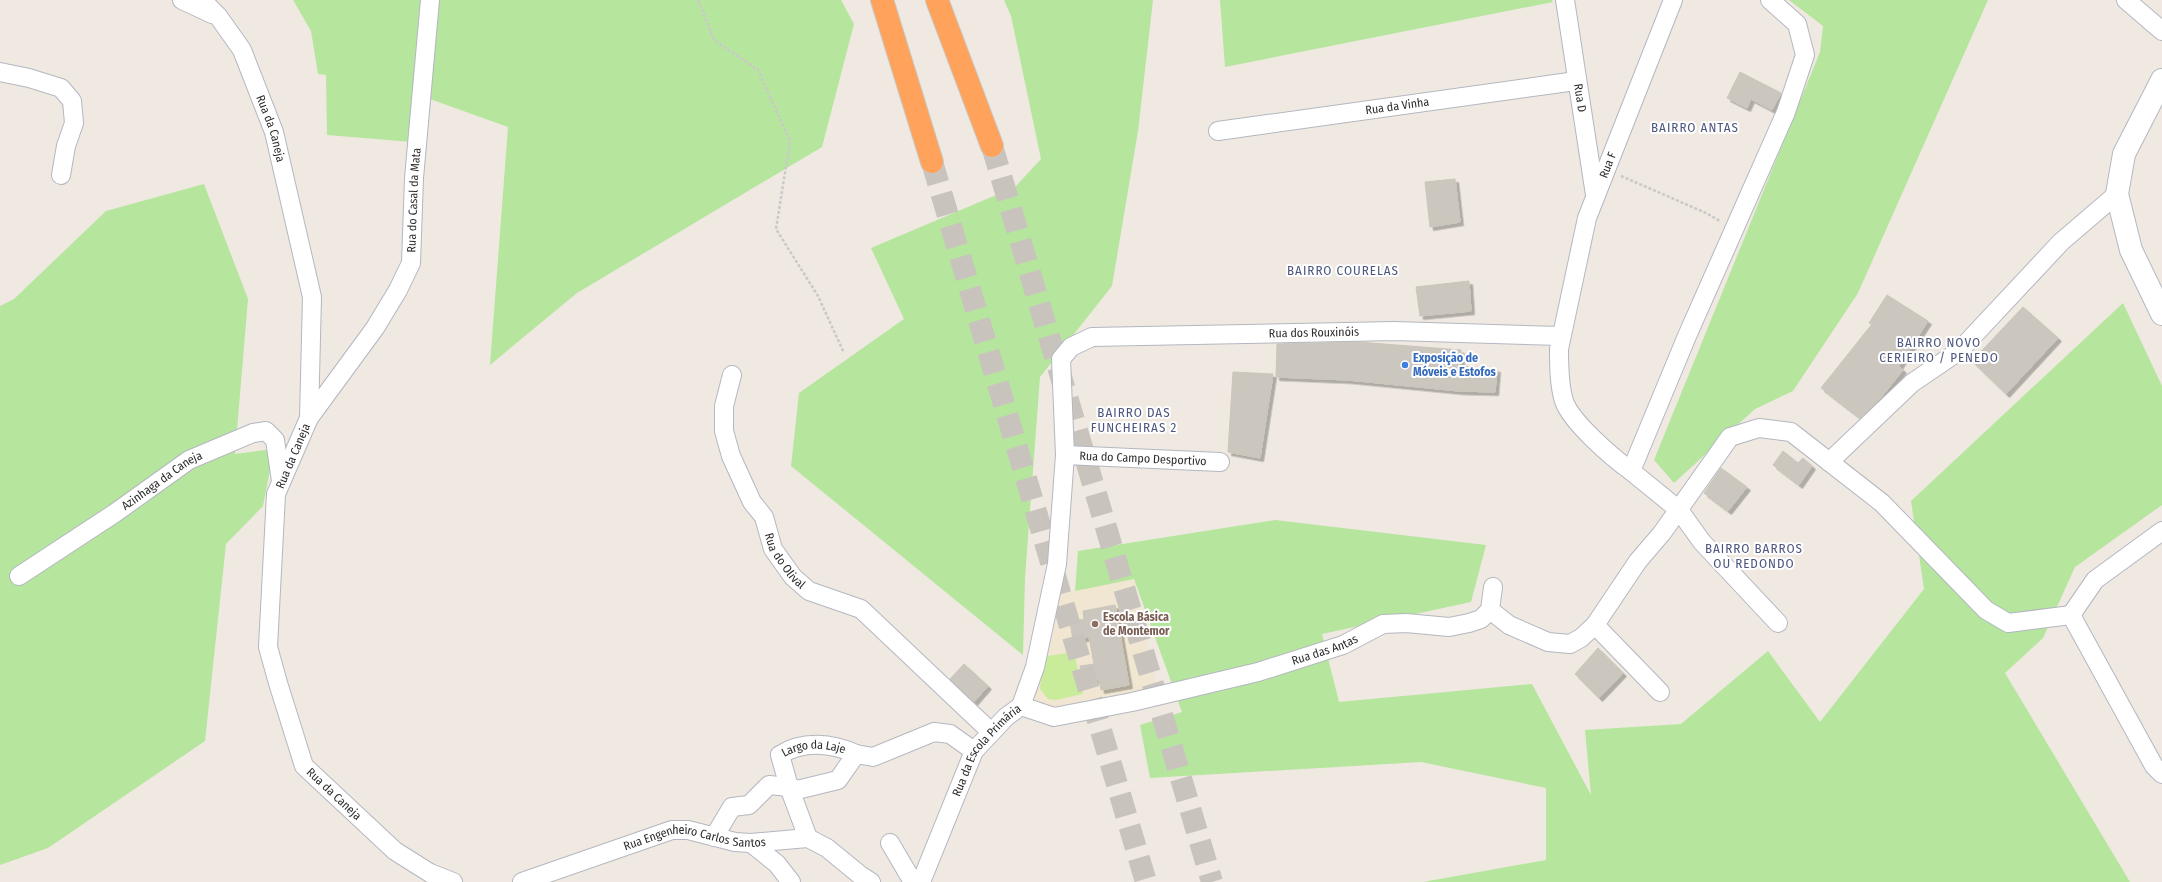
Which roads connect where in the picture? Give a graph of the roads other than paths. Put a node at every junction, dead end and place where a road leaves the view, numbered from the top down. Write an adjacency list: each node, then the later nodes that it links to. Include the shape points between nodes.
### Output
1 (182, 0): 10 (street)
2 (202, 0): 10 (street, Rua da Caneja)
3 (430, 0): 24 (street, Rua do Casal da Mata, via 414,178 411,263 375,328)
4 (882, 0): 17 (highway)
5 (937, 0): 16 (highway)
6 (1565, 0): 14 (street, Rua D)
7 (1672, 0): 20 (street, Rua F)
8 (1770, 0): 28 (street, via 1797,24 1805,55 1786,112 1687,336)
9 (2126, 0): 11 (street)
10 (218, 16): 24 (street, Rua da Caneja, via 242,50 274,132 312,297)
11 (2162, 31)
12 (0, 72): 18 (street, via 61,88 72,101 74,122 66,146)
13 (2162, 80): 19 (main road, via 2124,154)
14 (1576, 81): 15 (street, Rua da Vinha); 20 (street, Rua D)
15 (1218, 130)
16 (992, 146)
17 (932, 162)
18 (61, 175)
19 (2117, 194): 21 (main road, via 2131,250); 27 (street, via 2061,242 1959,351 1912,383)
20 (1595, 196): 22 (street, Rua F, via 1587,218)
21 (2162, 314)
22 (1560, 336): 25 (street, Rua dos Rouxinóis, via 1394,331 1092,337 1071,347 1062,359); 28 (street, Rua F, via 1559,370 1564,401 1577,423)
23 (732, 375): 41 (street, Rua do Olival, via 724,406 724,431 731,456 752,502 764,517 773,549 793,577 809,590 861,609)
24 (309, 418): 29 (street, Rua da Caneja)
25 (1065, 456): 26 (street, Rua do Campo Desportivo); 40 (street, via 1057,564 1035,667)
26 (1220, 462)
27 (1829, 462): 30 (street, via 1791,432 1759,428 1730,437); 35 (street, via 1882,503 1986,610 2008,623)
28 (1632, 471): 30 (street, Rua F)
29 (281, 482): 32 (street, Azinhaga da Caneja, via 275,440 266,431 253,433 189,460 115,513); 50 (street, Rua da Caneja, via 276,494 268,647 304,766 395,851)
30 (1679, 510): 36 (street, Rua F, via 1702,542); 37 (street, via 1638,561)
31 (2162, 531): 35 (street, via 2095,580)
32 (19, 576)
33 (1493, 587): 34 (street)
34 (1490, 610): 37 (street, via 1509,624 1548,642 1570,644); 39 (street, Rua das Antas, via 1481,619 1449,627 1406,623 1383,624 1343,645 1258,672)
35 (2071, 615): 44 (street, via 2154,766)
36 (1778, 623)
37 (1595, 625): 38 (street)
38 (1660, 692)
39 (1132, 702): 40 (street, Rua da Escola Primária, via 1054,717)
40 (1021, 706): 41 (street, Rua da Escola Primária)
41 (991, 732): 42 (street, Rua da Escola Primária)
42 (974, 751): 43 (street, via 950,734 934,732 873,757); 56 (street, Rua da Escola Primária)
43 (856, 754): 45 (street, via 838,780 797,790); 45 (street, Largo da Laje, via 840,747 812,745 787,750 780,754)
44 (2162, 774)
45 (789, 787): 46 (street, via 769,785 749,805 732,807); 47 (street)
46 (714, 836): 48 (street, Rua Engenheiro Carlos Santos); 53 (street, Rua Engenheiro Carlos Santos, via 688,830 672,830)
47 (808, 838): 48 (street, Rua Engenheiro Carlos Santos); 51 (street, via 827,848)
48 (751, 843): 54 (street, via 777,864)
49 (890, 843): 55 (street)
50 (432, 878): 52 (street)
51 (866, 879)
52 (453, 882)
53 (522, 882)
54 (791, 882)
55 (913, 882)
56 (921, 882)

